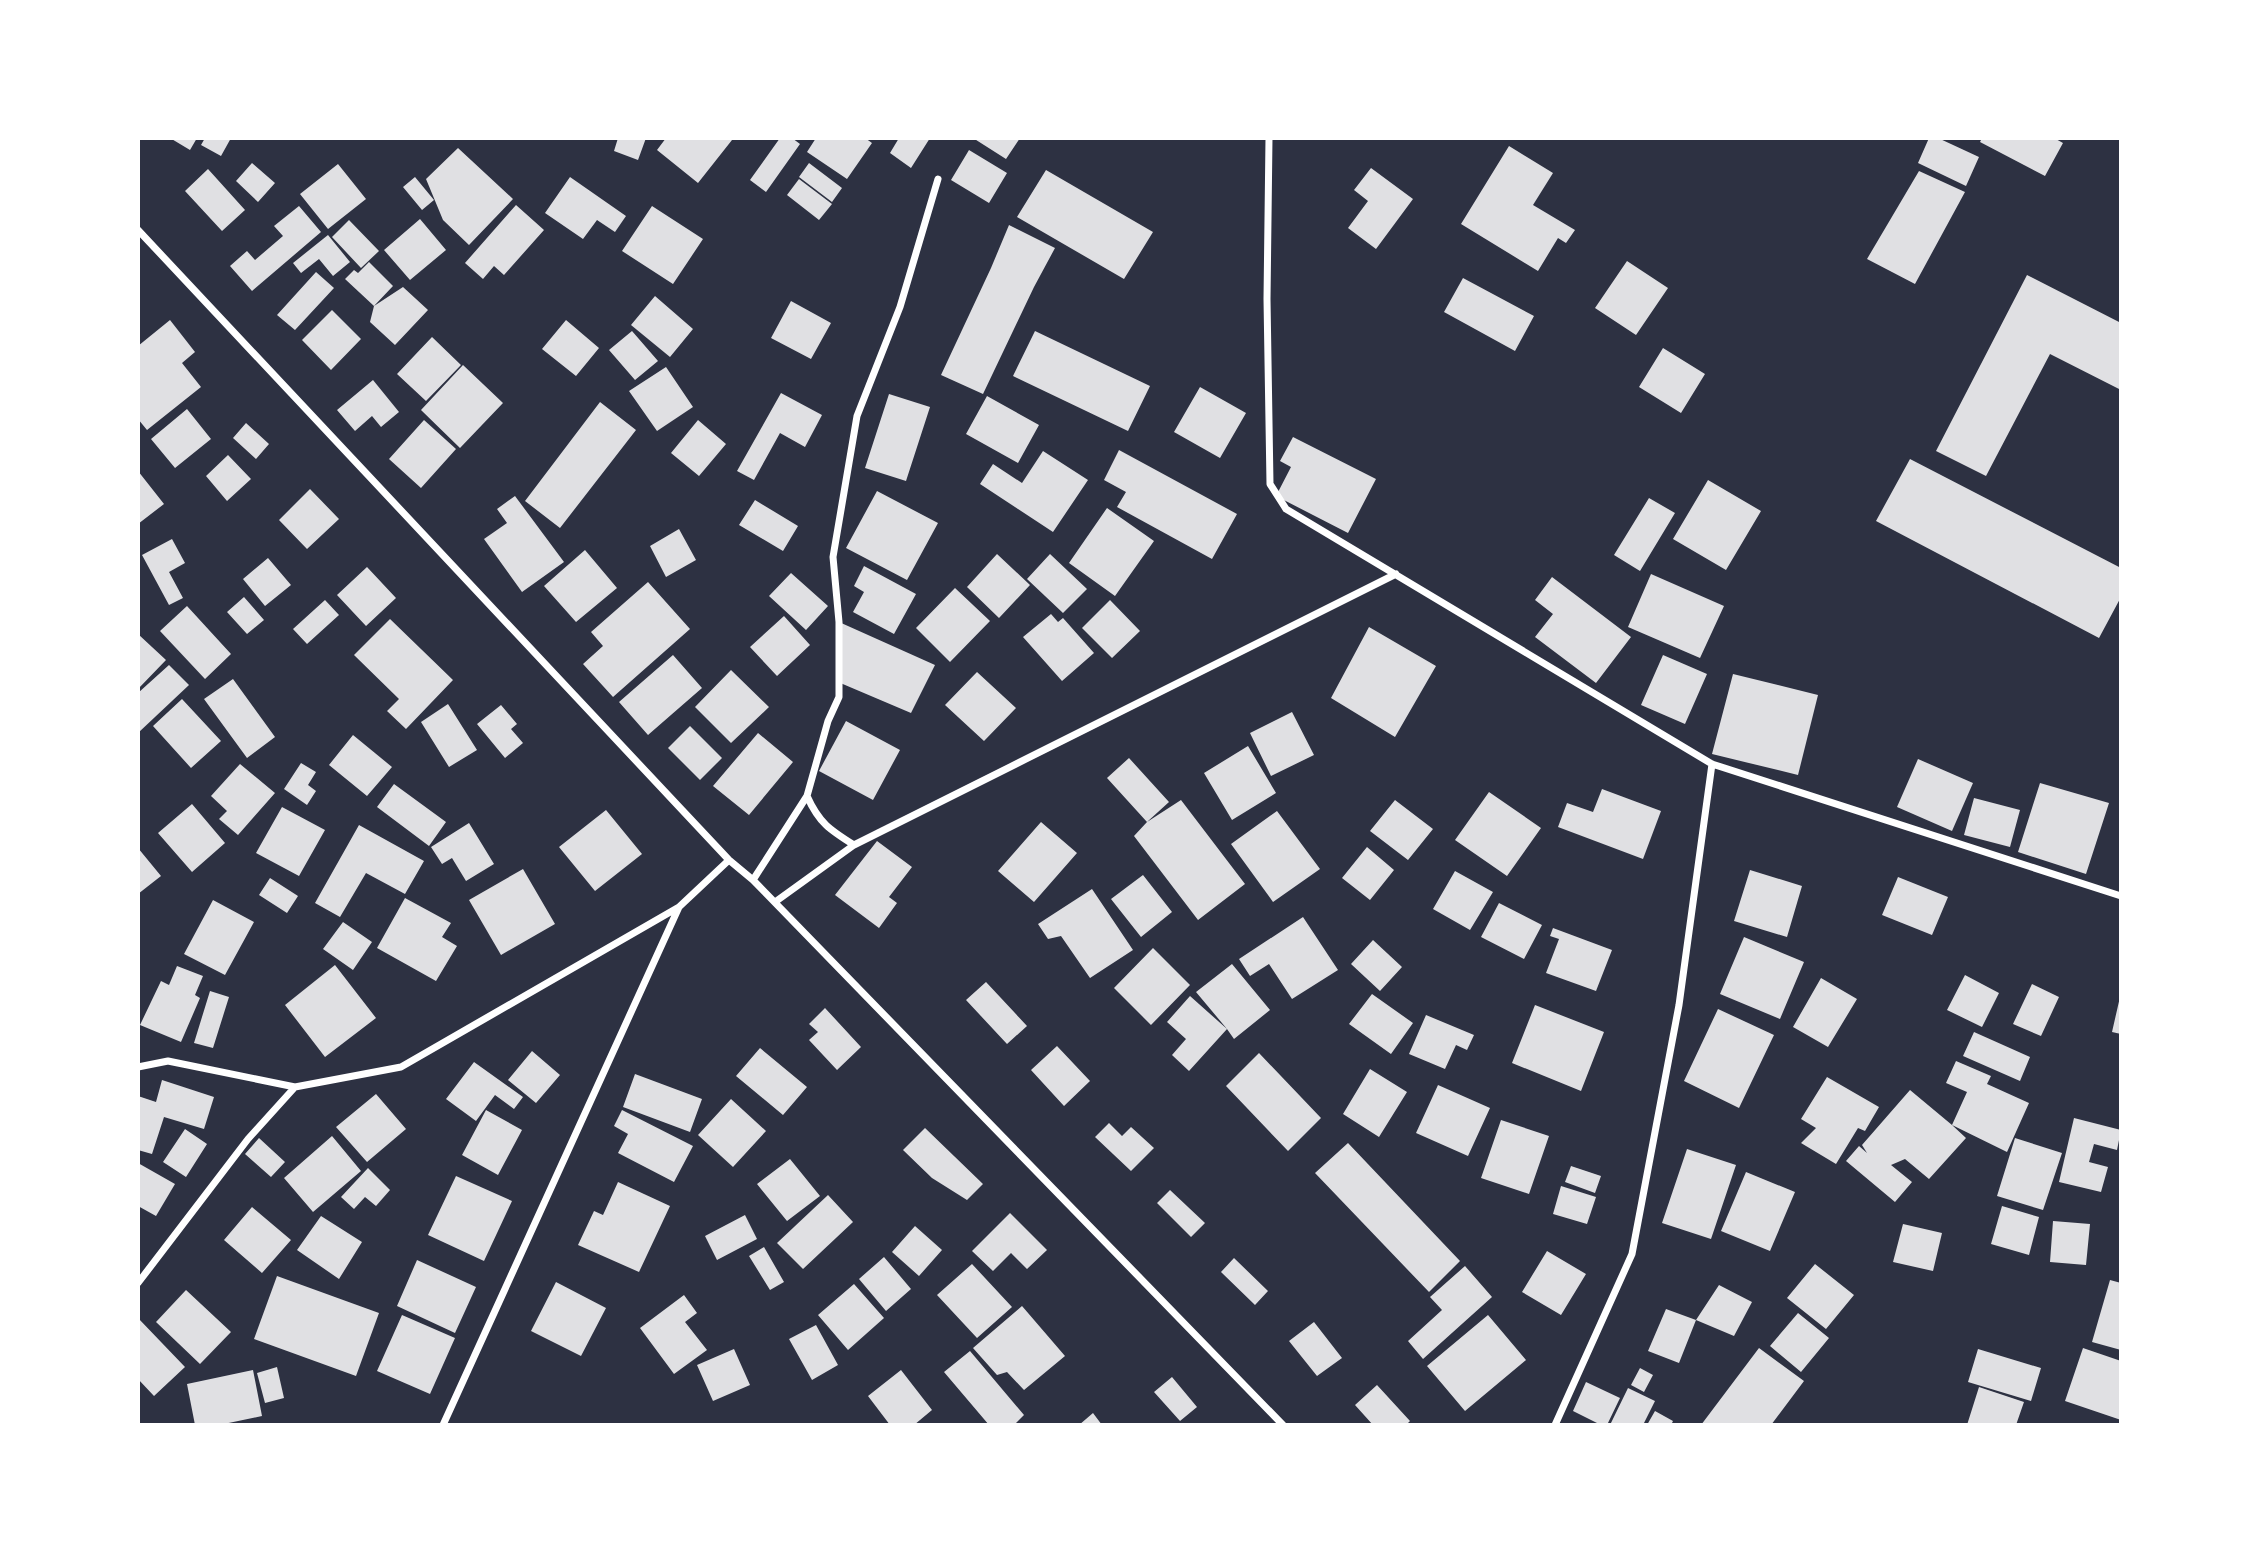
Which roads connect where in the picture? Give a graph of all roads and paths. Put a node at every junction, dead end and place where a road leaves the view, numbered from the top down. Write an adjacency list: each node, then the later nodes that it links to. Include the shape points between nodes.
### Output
1 (1269, 138): 4 (street, via 1270,484 1286,509)
2 (938, 179): 6 (street, via 900,307 857,416 833,556 839,697)
3 (138, 230): 8 (street)
4 (1396, 574): 5 (street); 7 (street)
5 (1713, 764): 10 (street); 18 (street, via 1679,1005 1632,1254)
6 (807, 796): 7 (street, via 816,816); 9 (street)
7 (854, 845): 11 (street)
8 (729, 860): 9 (street); 12 (street)
9 (753, 880): 11 (street)
10 (2121, 896)
11 (775, 902): 17 (street)
12 (678, 907): 14 (street, via 401,1067); 16 (street)
13 (138, 1067): 14 (street, via 168,1061)
14 (295, 1087): 15 (street, via 248,1139)
15 (138, 1283)
16 (443, 1425)
17 (1283, 1425)
18 (1555, 1425)

